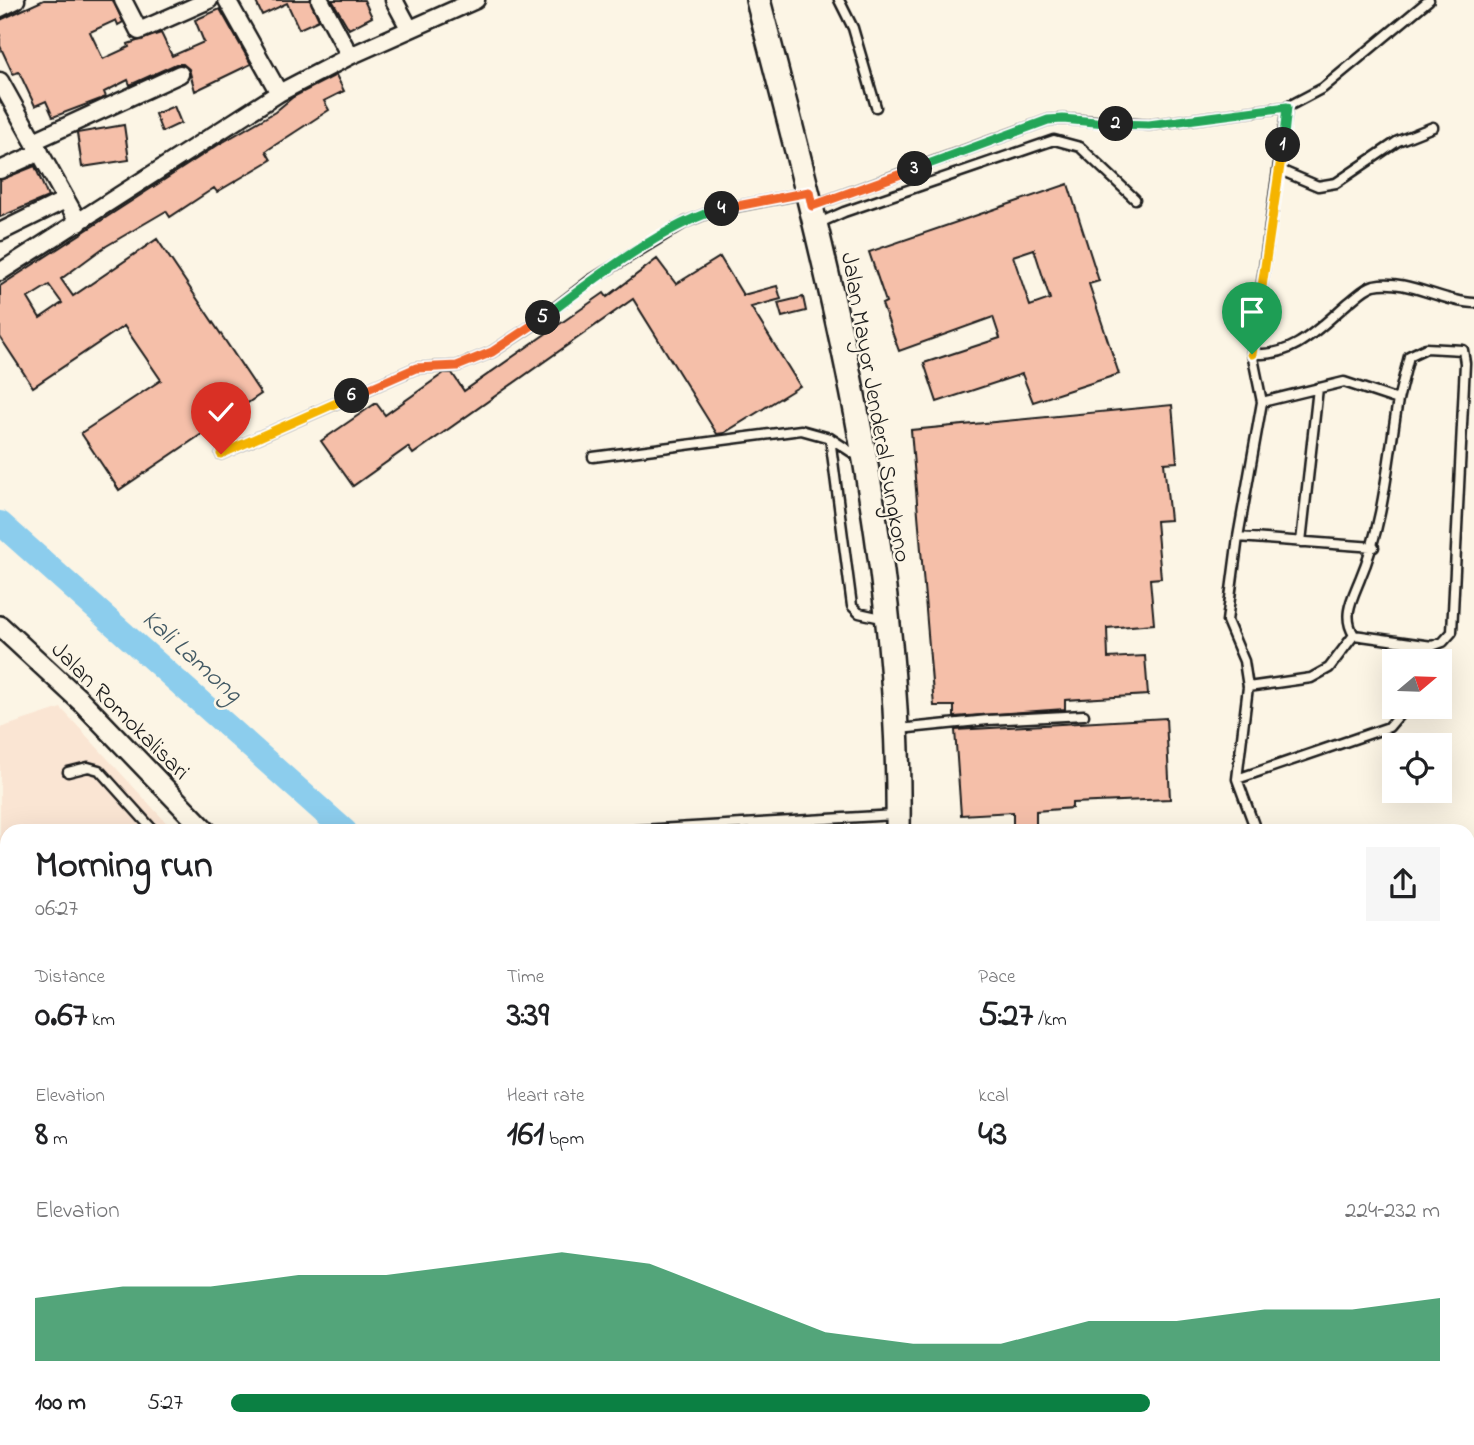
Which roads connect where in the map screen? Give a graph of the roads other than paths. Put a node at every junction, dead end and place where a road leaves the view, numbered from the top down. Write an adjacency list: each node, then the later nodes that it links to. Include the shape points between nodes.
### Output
1 (16, 0): 11 (street)
2 (123, 0): 3 (street, via 139,31)
3 (209, 0)
4 (227, 0): 16 (street)
5 (320, 0): 13 (street)
6 (394, 0): 12 (street)
7 (476, 0): 12 (street)
8 (758, 0): 26 (main road, Jalan Mayor Jenderal Sungkono)
9 (839, 0): 18 (lane, via 853,28)
10 (1429, 0): 19 (lane, via 1323,88)
11 (0, 8)
12 (409, 28): 13 (street)
13 (350, 56): 16 (street)
14 (180, 74): 21 (street)
15 (0, 81): 17 (street)
16 (279, 93): 27 (street)
17 (6, 106): 21 (street)
18 (876, 107)
19 (1287, 107): 23 (lane); 26 (lane, via 1149,125 1048,120)
20 (1433, 127): 23 (lane, via 1398,141 1336,183 1318,186)
21 (37, 147): 22 (street); 25 (street)
22 (0, 170)
23 (1280, 170): 31 (lane)
24 (1135, 199): 26 (lane, via 1080,147 1054,140 844,212)
25 (65, 200): 27 (street); 28 (street)
26 (813, 207): 36 (lane, via 713,211 686,222 591,280 492,352 457,366 416,368); 38 (main road, Jalan Mayor Jenderal Sungkono)
27 (79, 223): 29 (street)
28 (0, 232)
29 (0, 272)
30 (1474, 303): 31 (lane, via 1393,283 1376,285 1283,353)
31 (1252, 354): 34 (lane)
32 (1318, 388): 33 (lane, via 1344,382); 34 (lane); 40 (lane)
33 (1398, 400): 41 (lane); 45 (lane, via 1409,356 1426,348 1463,350 1452,632)
34 (1262, 402): 39 (lane)
35 (830, 438): 37 (lane, via 802,430); 38 (lane); 42 (lane, via 852,606 859,613)
36 (221, 454)
37 (593, 457)
38 (864, 461): 42 (main road, Jalan Mayor Jenderal Sungkono)
39 (1238, 537): 40 (lane); 47 (lane, via 1227,621 1244,661)
40 (1301, 542): 41 (lane)
41 (1374, 547): 44 (lane, via 1348,607 1348,625)
42 (888, 619): 50 (main road, Jalan Mayor Jenderal Sungkono)
43 (0, 626): 55 (street, Jalan Romokalisari, via 83,703)
44 (1354, 635): 45 (lane); 47 (lane, via 1329,668 1311,678)
45 (1432, 646): 46 (lane)
46 (1431, 649)
47 (1248, 687): 52 (lane)
48 (1084, 715): 50 (lane)
49 (1395, 719): 52 (lane, via 1388,727)
50 (896, 729): 53 (main road, Jalan Mayor Jenderal Sungkono)
51 (68, 772): 54 (lane, via 88,767 99,770)
52 (1237, 779): 57 (lane)
53 (898, 823): 56 (lane)
54 (148, 824)
55 (199, 824)
56 (864, 824)
57 (1254, 824)

